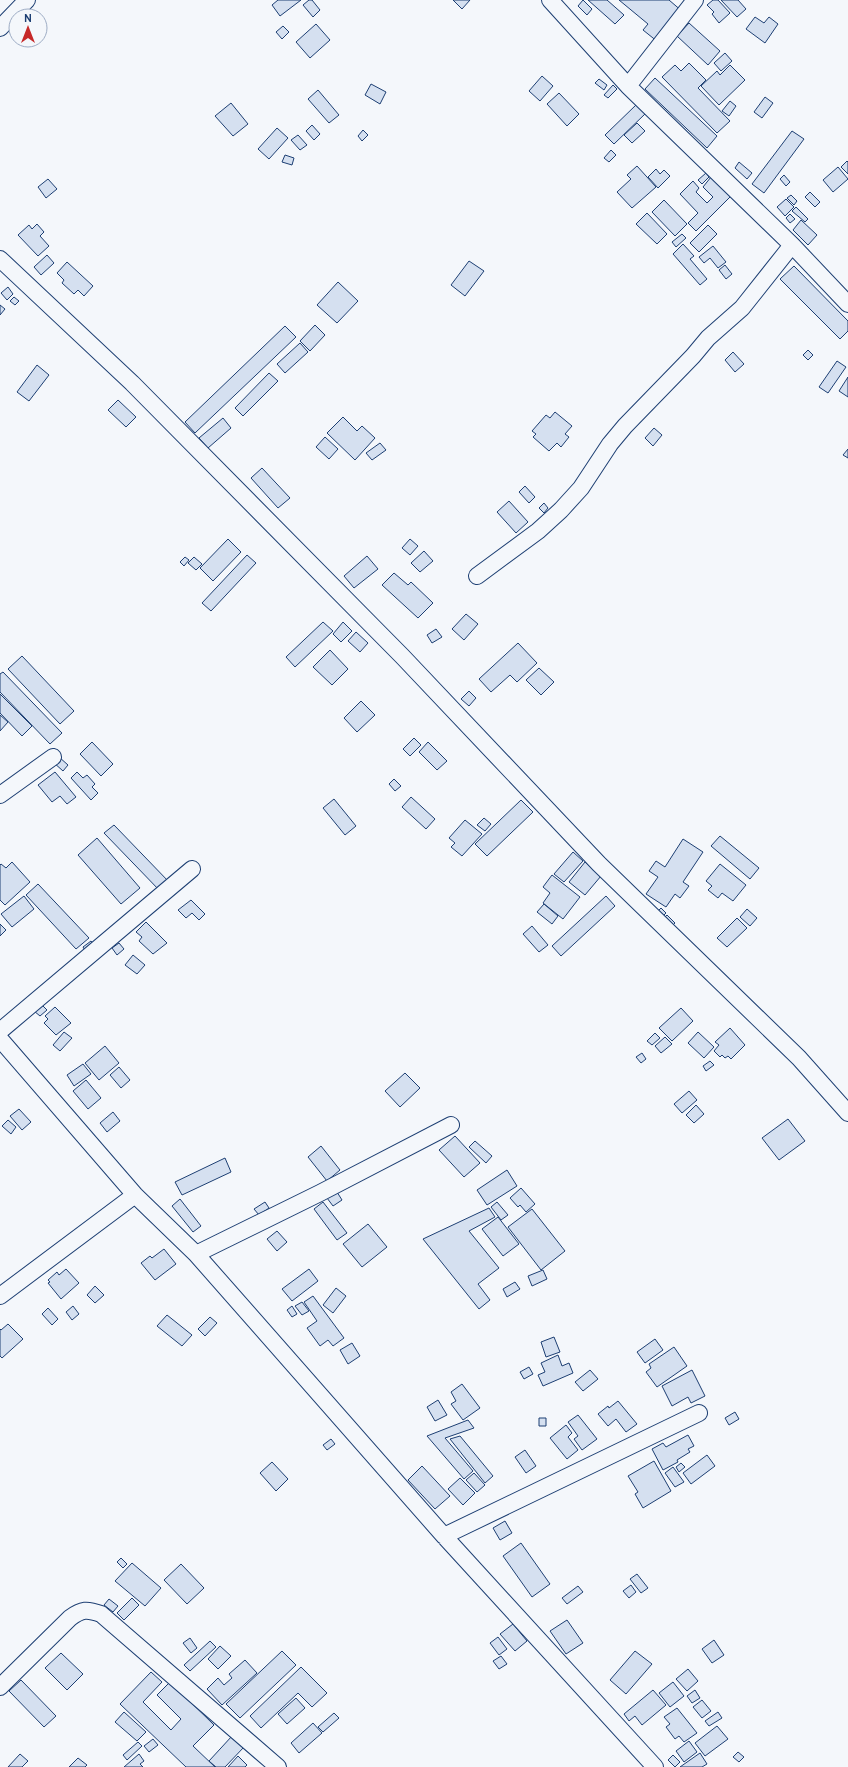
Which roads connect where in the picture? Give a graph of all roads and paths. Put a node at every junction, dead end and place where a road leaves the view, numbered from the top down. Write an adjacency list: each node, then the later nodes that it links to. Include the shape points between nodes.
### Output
1 (27, 0): 4 (street)
2 (550, 0): 5 (street)
3 (695, 0): 5 (street)
4 (0, 28)
5 (628, 86): 6 (street)
6 (792, 245): 8 (street); 9 (street, via 742,308 708,338 625,426 581,488 561,510 538,531)
7 (0, 259): 15 (street, via 132,383 402,656 599,864 799,1058)
8 (848, 304)
9 (477, 576)
10 (54, 757): 11 (street)
11 (0, 795)
12 (192, 869): 13 (street)
13 (0, 1032)
14 (0, 1039): 17 (street)
15 (848, 1113)
16 (451, 1125): 18 (street)
17 (135, 1195): 18 (street); 19 (street)
18 (196, 1254): 21 (street)
19 (0, 1296)
20 (699, 1413): 21 (street)
21 (444, 1536): 24 (street)
22 (0, 1686): 23 (street, via 78,1611 90,1610 101,1614)
23 (278, 1767)
24 (655, 1767)

